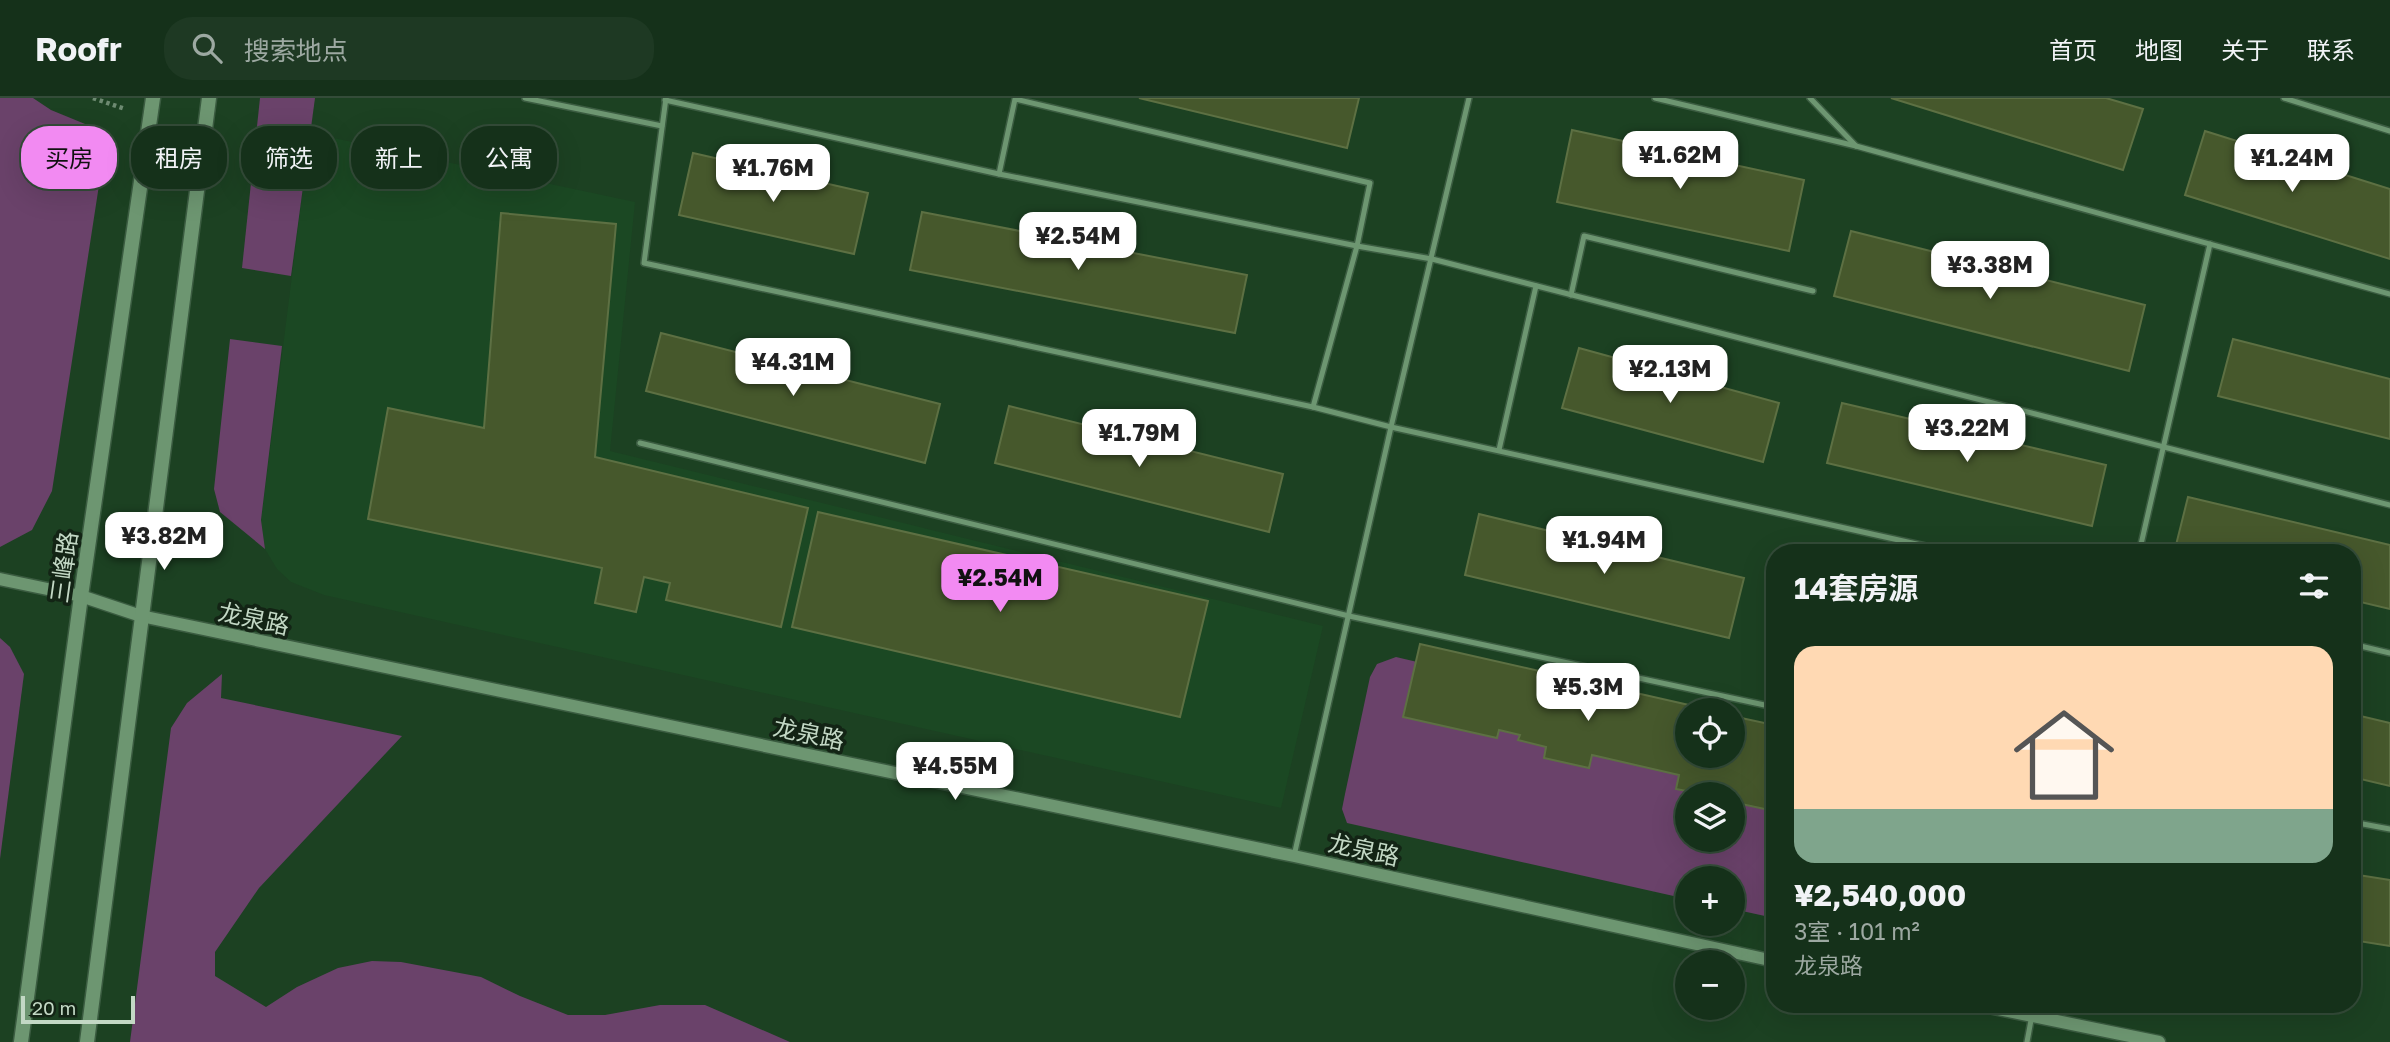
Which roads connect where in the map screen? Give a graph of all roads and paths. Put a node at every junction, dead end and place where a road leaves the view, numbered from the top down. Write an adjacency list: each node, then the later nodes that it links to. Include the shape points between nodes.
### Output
1 (153, 98): 29 (main road, 三峰路)
2 (209, 98): 30 (main road)
3 (525, 98): 9 (lane)
4 (1469, 98): 15 (lane)
5 (1656, 98): 11 (lane)
6 (1810, 98): 11 (lane)
7 (2284, 98): 10 (lane)
8 (666, 99): 9 (lane); 12 (lane)
9 (662, 126): 20 (lane, via 645,263)
10 (2390, 131)
11 (1856, 146): 13 (lane)
12 (999, 174): 14 (lane); 14 (lane, via 1015,99 1370,183)
13 (2210, 244): 18 (lane); 23 (lane)
14 (1357, 246): 15 (lane); 20 (lane)
15 (1432, 259): 16 (lane); 21 (lane)
16 (1536, 286): 19 (lane); 24 (lane)
17 (1813, 291): 19 (lane, via 1584,236)
18 (2390, 294)
19 (1571, 295): 23 (lane)
20 (1313, 407): 21 (lane)
21 (1391, 427): 24 (lane); 31 (lane)
22 (640, 443): 31 (lane)
23 (2163, 446): 25 (lane); 27 (lane)
24 (1499, 450): 26 (lane)
25 (2390, 505)
26 (1917, 544)
27 (2141, 544)
28 (0, 579): 29 (street, 龙泉路)
29 (81, 597): 30 (street, 龙泉路); 41 (main road, 三峰路)
30 (141, 616): 37 (street, 龙泉路); 42 (main road)
31 (1349, 616): 34 (lane); 37 (lane)
32 (2361, 646): 33 (lane)
33 (2390, 653)
34 (1766, 705)
35 (2361, 824): 36 (lane)
36 (2390, 829)
37 (1294, 856): 38 (street, 龙泉路)
38 (1766, 959)
39 (2032, 1013): 43 (lane)
40 (2040, 1013): 44 (street)
41 (22, 1042)
42 (87, 1042)
43 (2027, 1042)
44 (2159, 1042)

